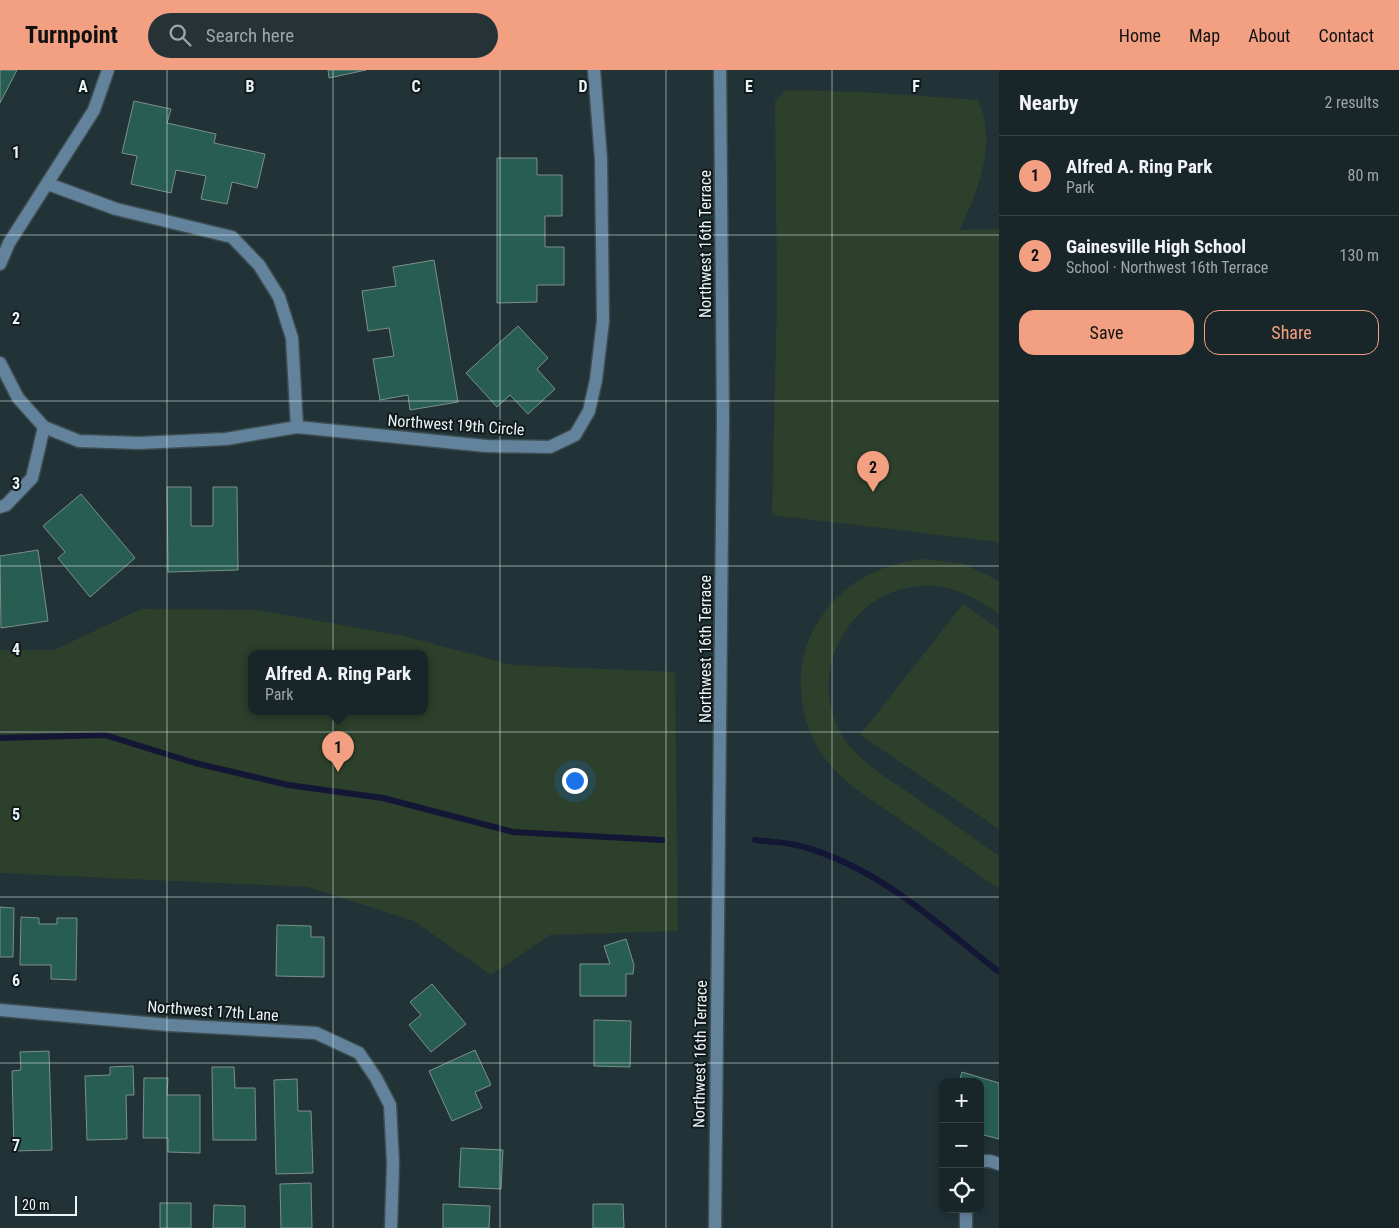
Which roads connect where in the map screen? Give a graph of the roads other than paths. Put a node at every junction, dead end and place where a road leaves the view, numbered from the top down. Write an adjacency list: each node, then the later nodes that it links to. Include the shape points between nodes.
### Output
1 (108, 70): 4 (street, via 94,110)
2 (594, 70): 8 (street, Northwest 19th Circle, via 601,159 603,322 589,411 575,435 550,447 486,446)
3 (720, 70): 15 (street, Northwest 16th Terrace, via 722,440)
4 (48, 184): 5 (street, via 9,243); 8 (street, via 116,209 232,237 259,265 279,297 292,338)
5 (0, 264)
6 (0, 363): 7 (street, Northwest 19th Circle, via 18,398)
7 (44, 427): 8 (street, Northwest 19th Circle, via 79,441 139,443 226,440); 9 (street, via 32,478 6,505)
8 (297, 427)
9 (0, 507)
10 (0, 1010): 14 (street, Northwest 17th Lane, via 169,1025 316,1033 359,1053 390,1105 393,1162)
11 (984, 1161): 12 (street)
12 (999, 1164)
13 (966, 1213): 16 (street)
14 (391, 1228)
15 (715, 1228)
16 (966, 1228)

